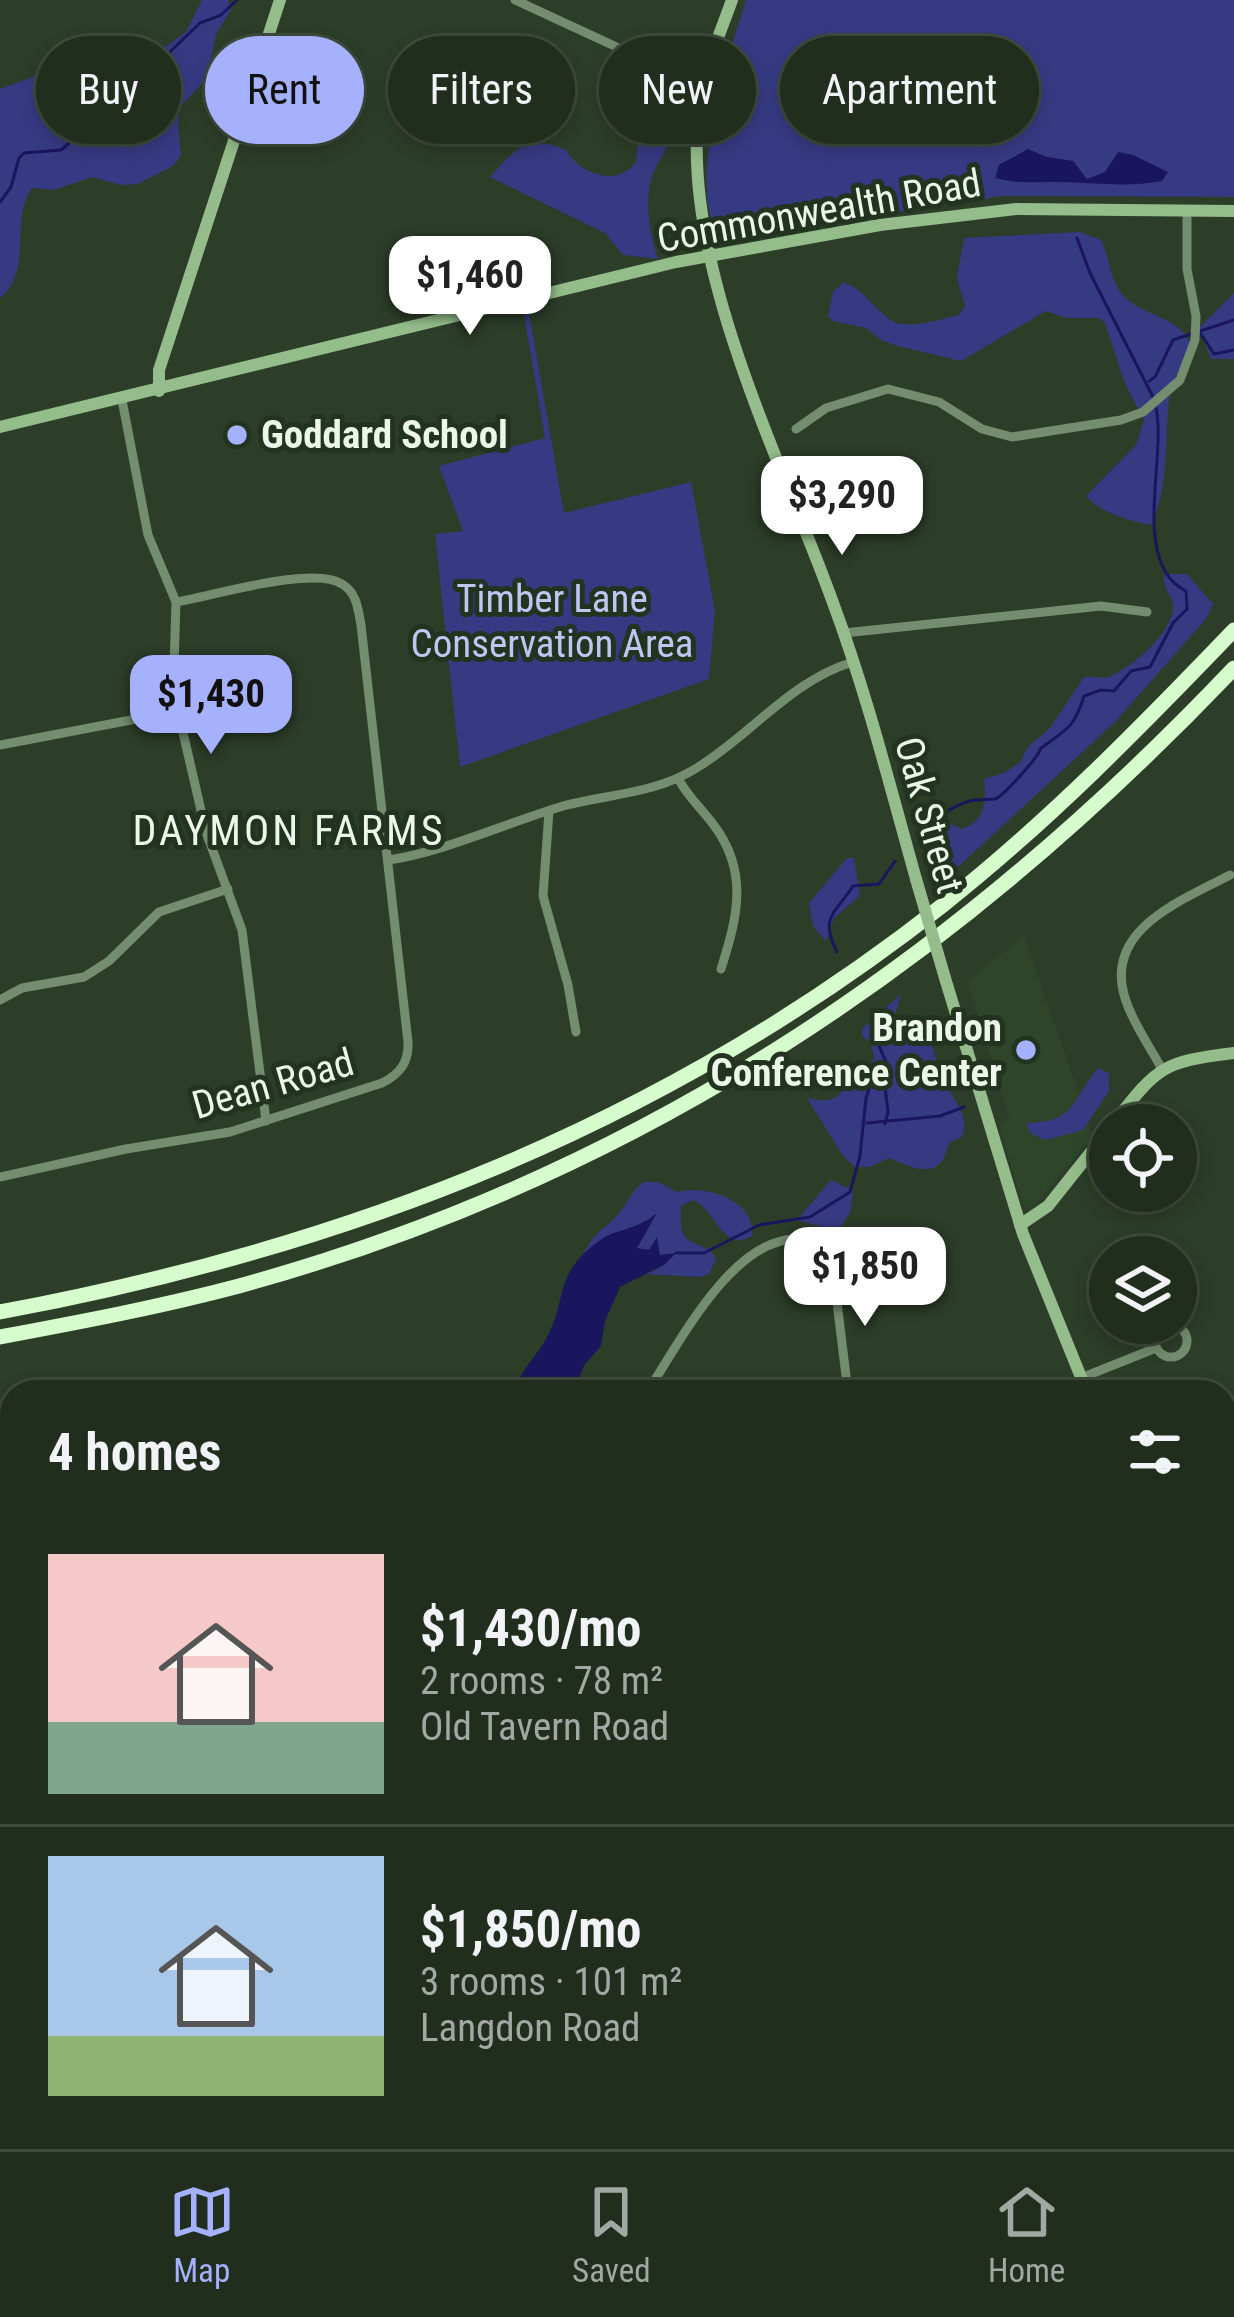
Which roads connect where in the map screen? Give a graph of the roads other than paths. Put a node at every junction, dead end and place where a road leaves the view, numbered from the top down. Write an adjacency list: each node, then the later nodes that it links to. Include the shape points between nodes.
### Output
1 (280, 0): 10 (main road, via 159,370)
2 (515, 0): 5 (street)
3 (732, 0): 4 (main road, Oak Street)
4 (720, 36)
5 (599, 39)
6 (699, 144): 9 (main road, Oak Street)
7 (1187, 210): 8 (main road, Commonwealth Road); 9 (main road, Commonwealth Road, via 980,212); 13 (street, via 1195,340 1173,390 1132,417 1002,436 949,406 888,389 826,408)
8 (1234, 211)
9 (709, 256): 10 (main road, Commonwealth Road); 17 (main road, Oak Street)
10 (159, 391): 11 (main road, Commonwealth Road)
11 (122, 400): 12 (main road, Commonwealth Road); 14 (street, via 148,535)
12 (0, 427)
13 (796, 429)
14 (176, 602): 20 (street); 24 (street, Dean Road, via 313,578 349,590 361,625)
15 (1147, 612): 17 (street, via 1101,606)
16 (1234, 630): 37 (highway, via 1113,756 966,886 834,984 667,1086 489,1172 352,1225 163,1279)
17 (844, 633): 18 (main road, Oak Street)
18 (853, 662): 22 (street, via 812,680); 36 (main road, Oak Street, bridge)
19 (1234, 668): 38 (highway, via 1119,784 970,915 810,1030 697,1098 520,1186 367,1246 193,1298)
20 (178, 711): 21 (street); 26 (street)
21 (0, 745)
22 (678, 778): 23 (street); 27 (street, via 737,870 737,913)
23 (549, 811): 24 (street); 29 (street, via 543,896)
24 (388, 860): 33 (street, Dean Road, via 404,1065 374,1087)
25 (1230, 875): 31 (street, via 1154,916 1125,957 1124,995)
26 (228, 889): 28 (street, via 159,912 84,977); 33 (street, via 244,943)
27 (721, 969)
28 (0, 1000)
29 (576, 1032)
30 (1234, 1053): 31 (main road)
31 (1162, 1070): 32 (main road)
32 (1131, 1104)
33 (266, 1121): 35 (street, Dean Road)
34 (1089, 1154): 36 (main road, via 1037,1218)
35 (0, 1178)
36 (1021, 1225): 42 (main road, Oak Street)
37 (0, 1312)
38 (0, 1337)
39 (1156, 1348): 43 (street)
40 (656, 1380): 41 (street, via 731,1274 761,1248 794,1239 824,1254 833,1270)
41 (847, 1380)
42 (1082, 1380)
43 (1094, 1380)

